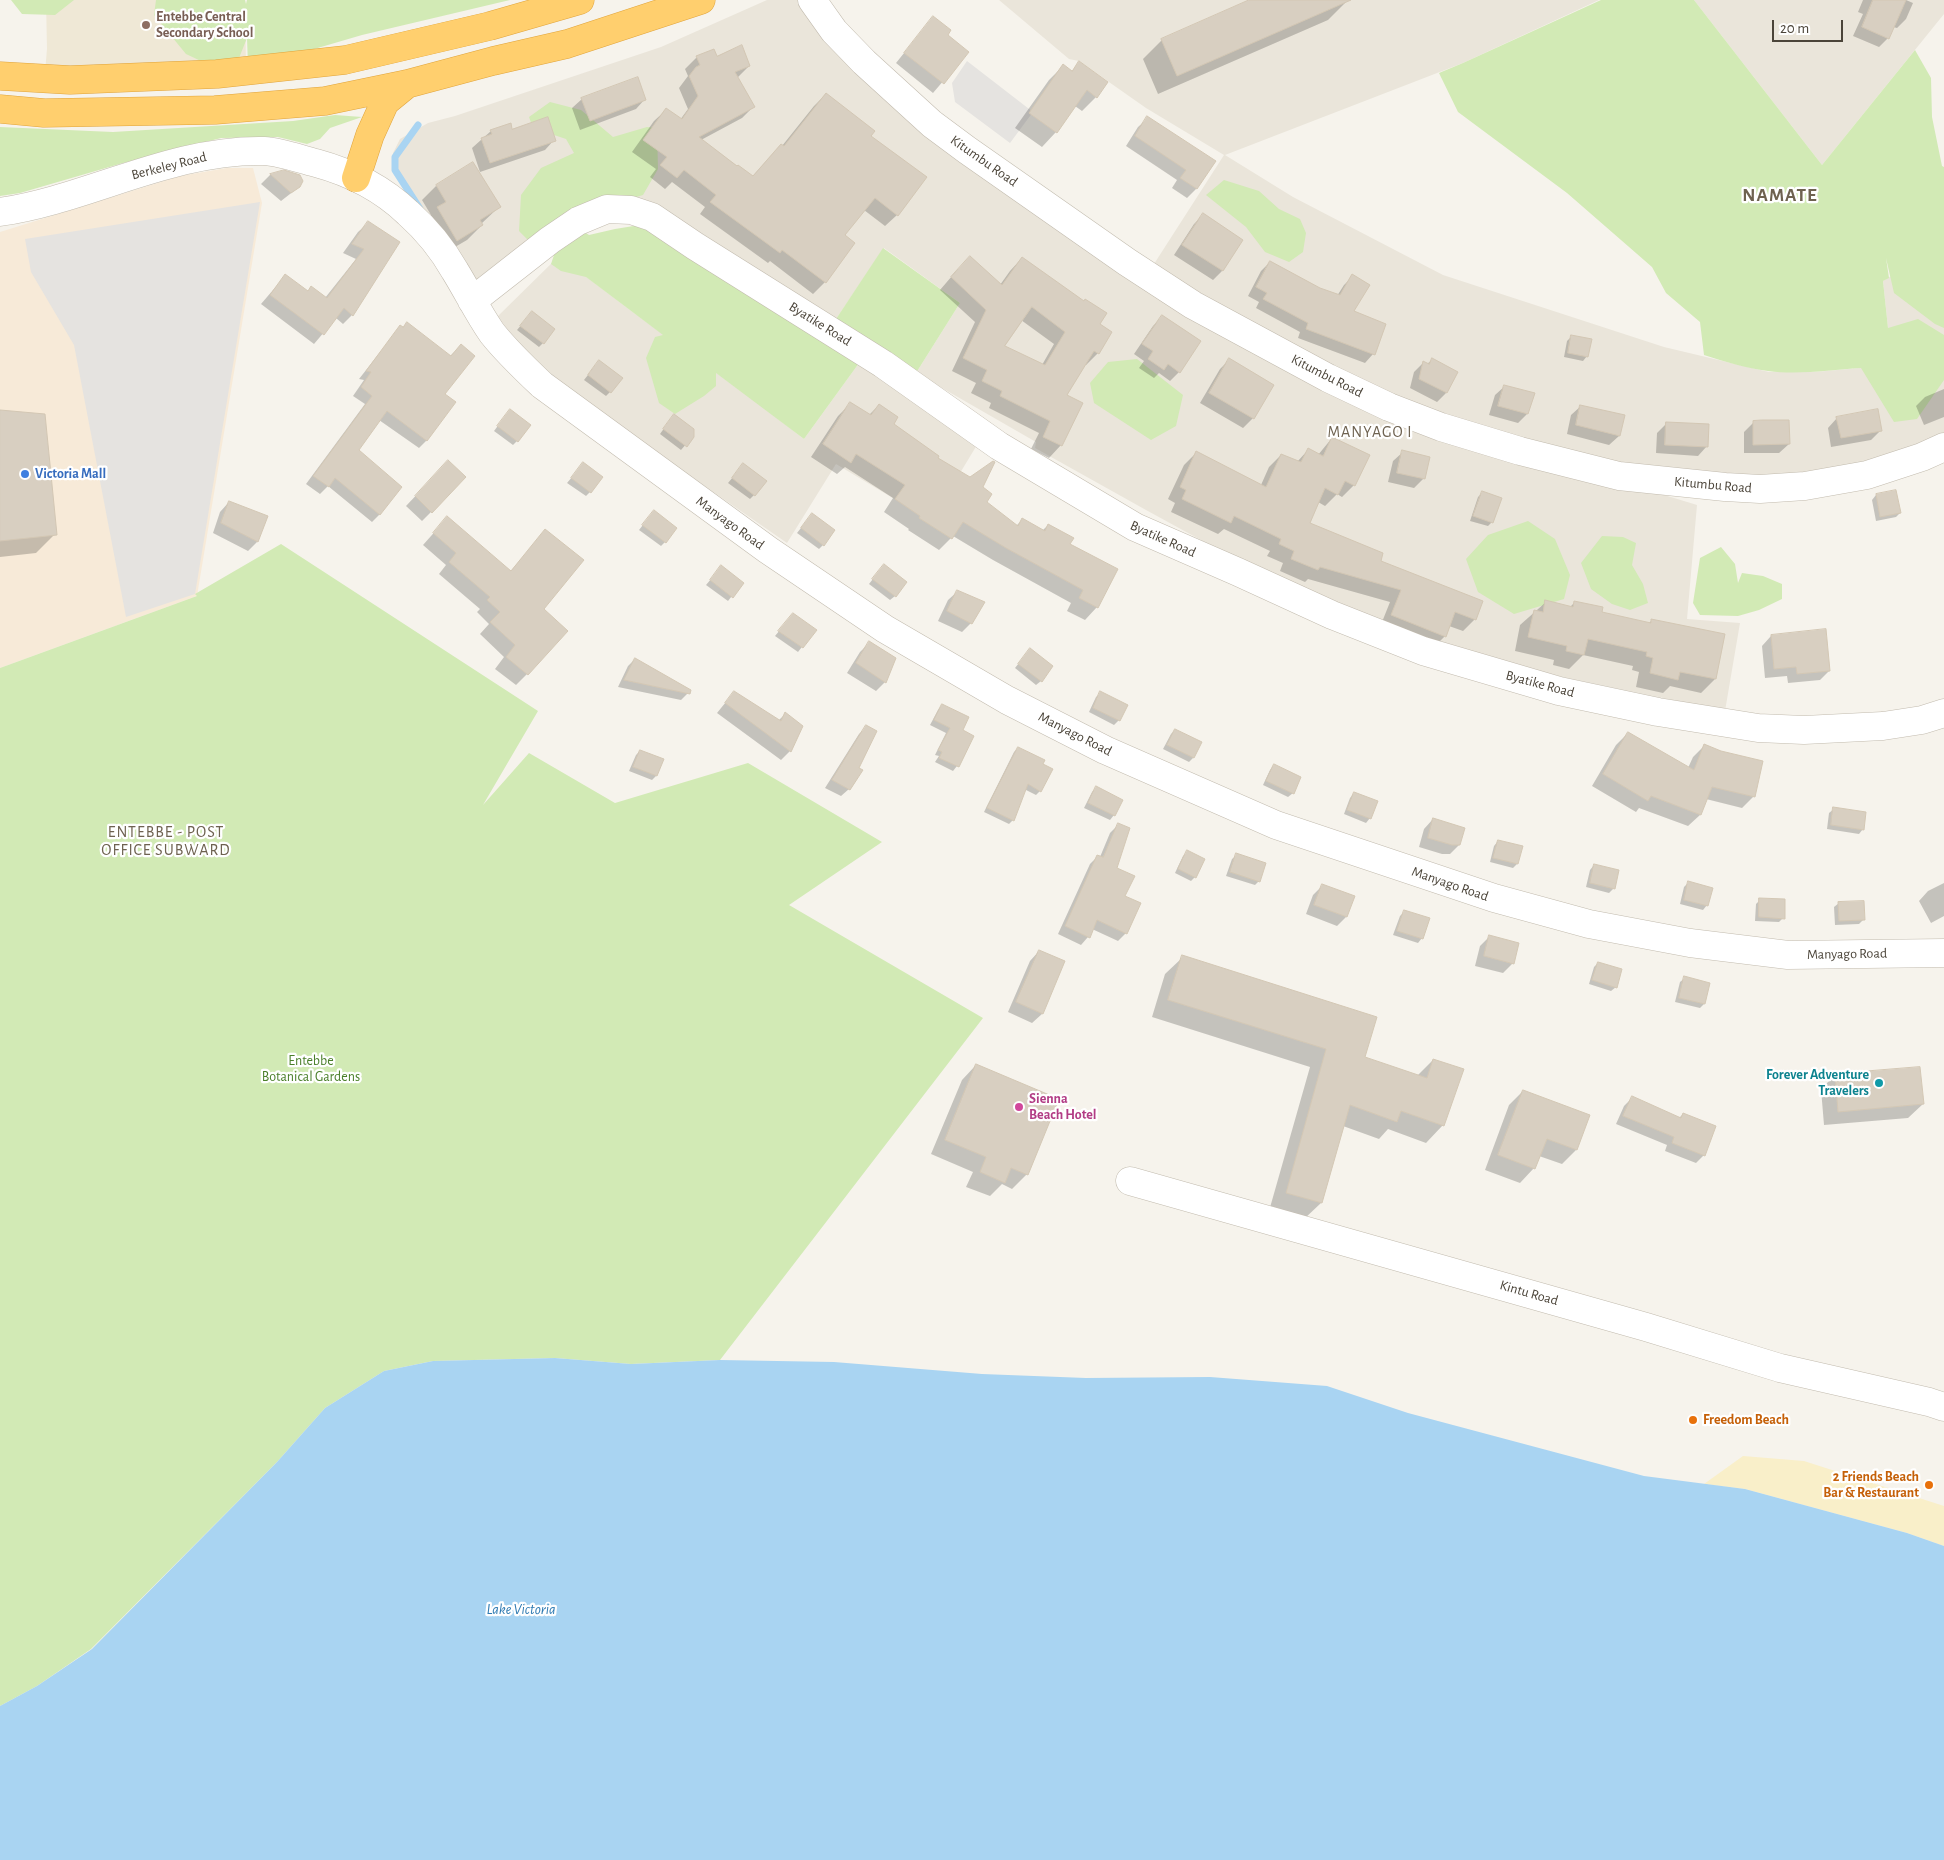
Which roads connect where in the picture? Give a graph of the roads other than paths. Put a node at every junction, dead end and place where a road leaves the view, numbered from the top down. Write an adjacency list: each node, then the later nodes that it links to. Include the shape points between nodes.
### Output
1 (580, 0): 4 (highway, via 490,26 345,60 217,74 70,80)
2 (701, 0): 5 (highway, via 568,44)
3 (812, 0): 10 (street, Kitumbu Road, via 834,31 932,124 1056,213 1193,306 1389,407 1503,446 1610,473 1725,487 1805,486 1858,477)
4 (0, 76)
5 (407, 84): 6 (highway, via 325,101 215,110 44,112); 7 (highway, via 385,102 370,135)
6 (0, 109)
7 (362, 180): 8 (street, Berkeley Road, via 336,168 265,151 203,156 26,208); 9 (street, Manyago Road, via 407,212 455,270)
8 (0, 212)
9 (472, 301): 11 (street, Byatike Road, via 578,221 607,209 631,210 652,217 883,364 999,446 1135,528 1332,615 1423,650 1559,690 1658,712 1758,728 1813,730 1883,726); 12 (street, Manyago Road, via 493,333 542,385 768,550 886,629 1006,700 1105,750 1212,798 1276,825 1475,892 1589,924 1690,943 1788,955)
10 (1944, 447)
11 (1944, 713)
12 (1944, 953)
13 (1130, 1181): 14 (street, Kintu Road, via 1637,1324 1780,1368)
14 (1939, 1397)

